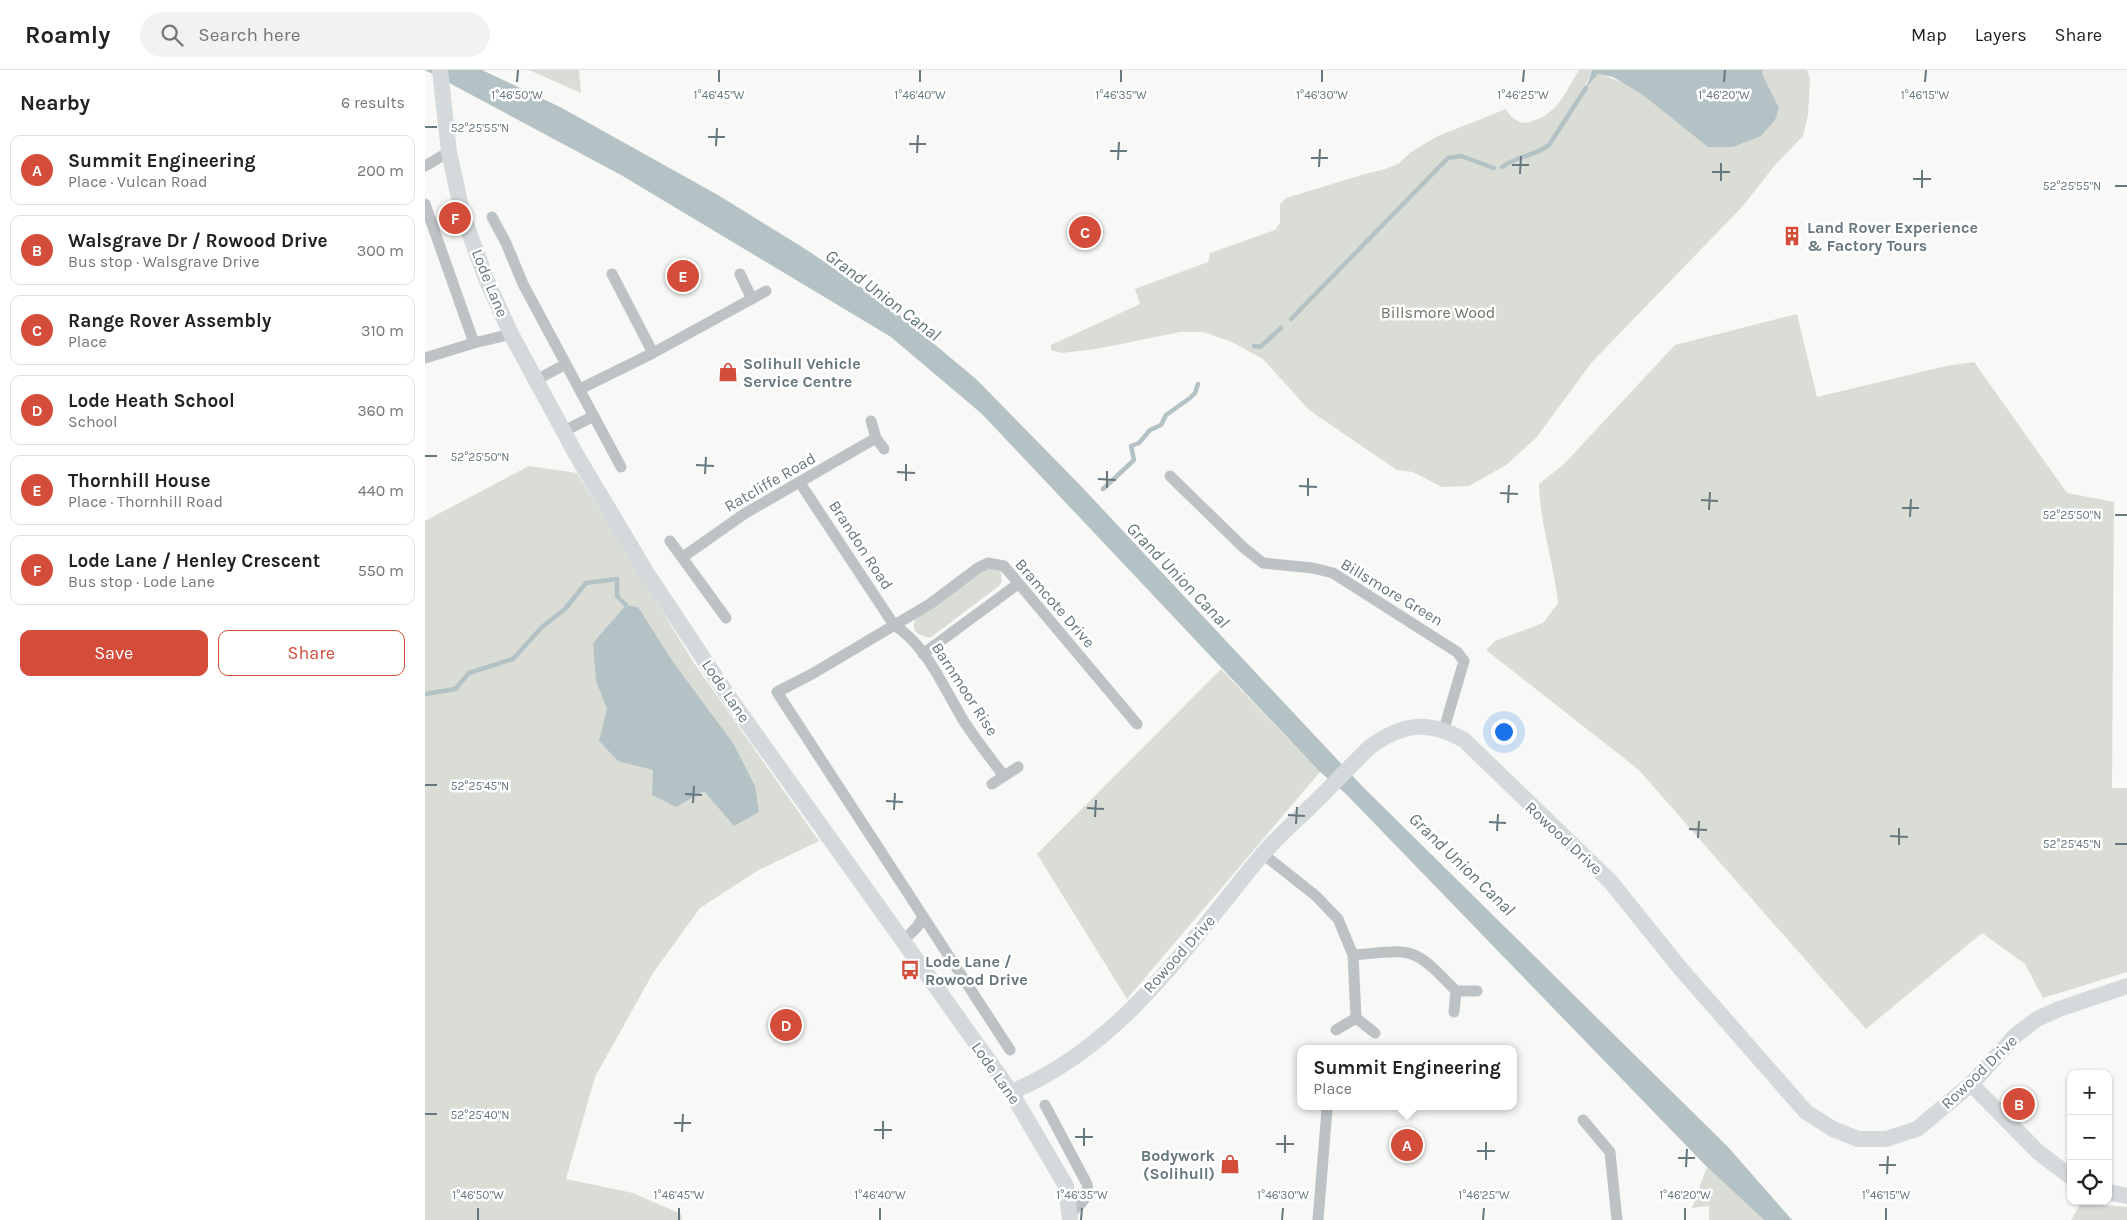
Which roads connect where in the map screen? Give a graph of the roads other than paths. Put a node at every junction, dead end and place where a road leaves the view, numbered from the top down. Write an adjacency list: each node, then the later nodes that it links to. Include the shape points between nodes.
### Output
1 (440, 70): 2 (street, Lode Lane)
2 (449, 152): 3 (street); 10 (street, Lode Lane, via 463,216)
3 (425, 166)
4 (425, 204): 11 (street, Lode Lane)
5 (492, 218): 14 (street, Lode Lane)
6 (612, 274): 12 (street)
7 (740, 274): 9 (street)
8 (766, 292): 9 (street)
9 (752, 299): 12 (street)
10 (511, 334): 11 (street); 15 (street, Lode Lane)
11 (474, 343): 13 (street)
12 (653, 353): 16 (street)
13 (425, 358)
14 (566, 364): 15 (street); 16 (street, Lode Lane)
15 (536, 380): 19 (street, Lode Lane)
16 (580, 389): 17 (street, Lode Lane)
17 (594, 416): 19 (street); 22 (street, Lode Lane)
18 (871, 421): 20 (street)
19 (564, 431): 39 (street, Lode Lane, via 609,513 733,703)
20 (877, 438): 21 (street); 24 (street, Ratcliffe Road)
21 (885, 449)
22 (621, 467)
23 (1170, 476): 33 (street, Billsmore Green, via 1263,563 1333,573 1457,652 1464,661)
24 (801, 483): 26 (street, Ratcliffe Road, via 744,514); 29 (street, Brandon Road)
25 (669, 541): 26 (street)
26 (683, 557): 28 (street)
27 (1018, 584): 29 (street, Bramcote Drive, via 1004,566 988,563); 30 (street); 32 (street, Bramcote Drive)
28 (726, 618)
29 (893, 626): 30 (street, Barnmoor Rise, via 908,634); 31 (street, Bramcote Drive)
30 (923, 654): 35 (street, Barnmoor Rise)
31 (777, 692): 38 (street, Lode Lane)
32 (1137, 724)
33 (1444, 729): 37 (street, Rowood Drive, via 1427,725 1388,734 1360,757); 49 (street, Rowood Drive, via 1464,740 1610,881 1679,968 1806,1112 1833,1129 1859,1139 1886,1139 1917,1129)
34 (1018, 767): 35 (street)
35 (1003, 776): 36 (street)
36 (992, 784)
37 (1263, 854): 40 (street, via 1317,896 1338,919); 50 (street, Rowood Drive, via 1197,938 1115,1024 1075,1059)
38 (923, 917): 39 (street); 48 (street, Lode Lane)
39 (903, 941): 50 (street, Lode Lane)
40 (1353, 955): 42 (street, via 1414,953 1428,961); 45 (street)
41 (2127, 986): 49 (street, Rowood Drive, via 2037,1019 2016,1035)
42 (1456, 991): 43 (street); 44 (street)
43 (1477, 991)
44 (1454, 1012)
45 (1356, 1018): 46 (street); 47 (street)
46 (1336, 1030)
47 (1375, 1033)
48 (1011, 1050)
49 (1971, 1084): 54 (street, via 2038,1152)
50 (1011, 1092): 57 (street, Lode Lane, via 1065,1186)
51 (1045, 1105): 57 (street, Lode Lane, via 1087,1184 1084,1202)
52 (1327, 1110): 58 (street)
53 (1583, 1120): 59 (street, via 1611,1152)
54 (2067, 1174)
55 (2112, 1193): 56 (street)
56 (2127, 1196)
57 (1070, 1217)
58 (1318, 1220)
59 (1617, 1220)

